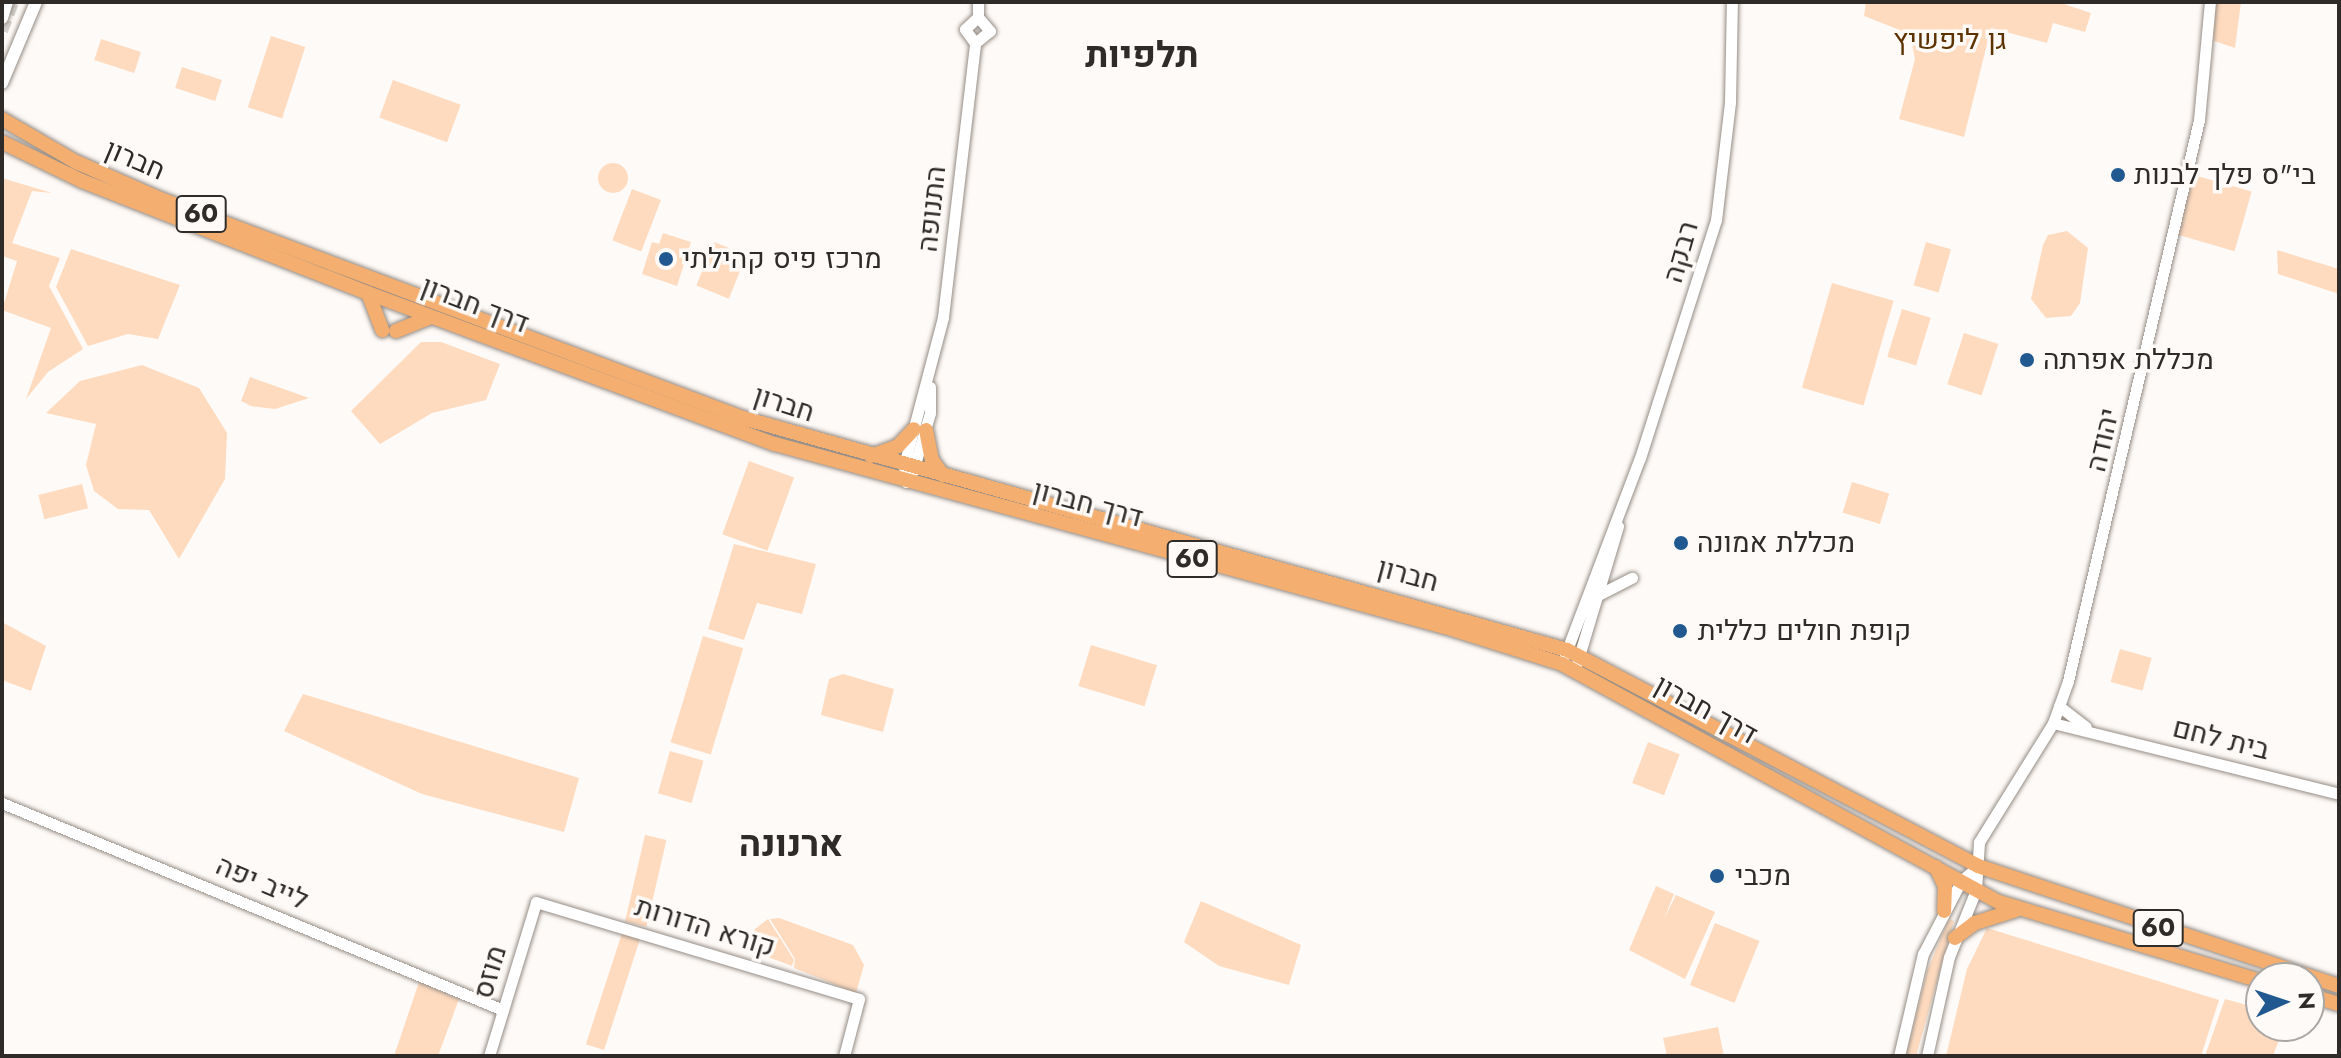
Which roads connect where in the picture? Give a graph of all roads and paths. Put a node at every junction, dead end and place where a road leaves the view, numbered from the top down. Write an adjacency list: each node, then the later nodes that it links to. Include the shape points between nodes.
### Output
1 (7, 2): 7 (main road)
2 (978, 2): 6 (street)
3 (1732, 2): 21 (street, רבקה, via 1730,102 1716,220)
4 (2210, 2): 25 (street, יהודה, via 2206,88 2152,341)
5 (36, 6): 9 (main road)
6 (978, 17): 8 (street, via 965,29); 8 (street, via 990,31)
7 (2, 18)
8 (975, 43): 16 (street, התנופה, via 946,302)
9 (2, 83)
10 (2, 119): 17 (highway, חברון / 60, via 76,162 158,198 658,388)
11 (2, 142): 12 (highway, 60)
12 (21, 152): 13 (highway); 14 (highway, דרך חברון / 60)
13 (2, 153)
14 (368, 293): 15 (highway, דרך חברון / 60); 15 (highway, via 389,331)
15 (430, 317): 20 (highway, דרך חברון / 60, via 775,444)
16 (920, 430): 17 (highway, via 896,448); 18 (street, התנופה); 19 (highway)
17 (871, 456): 18 (highway, חברון / 60)
18 (910, 466): 19 (highway, חברון / 60); 20 (street, התנופה)
19 (944, 475): 24 (highway, חברון / 60)
20 (906, 482): 24 (highway, דרך חברון / 60)
21 (1622, 506): 23 (street, רבקה); 24 (street, רבקה)
22 (1632, 578): 23 (street)
23 (1600, 594): 24 (street, רבקה)
24 (1571, 660): 30 (highway, דרך חברון / 60); 31 (highway, דרך חברון / 60)
25 (2059, 706): 26 (street, יהודה); 27 (street, בית לחם)
26 (2053, 723): 27 (street, בית לחם); 31 (street, יהודה, via 1984,829)
27 (2091, 730): 28 (street, בית לחם)
28 (2339, 794)
29 (2, 803): 40 (street, לייב יפה)
30 (1936, 866): 32 (highway, דרך חברון / 60); 36 (highway, via 1946,890)
31 (1978, 866): 32 (street); 33 (street, יהודה); 39 (highway, דרך חברון / 60)
32 (1961, 881): 33 (highway, דרך חברון / 60); 36 (street)
33 (1976, 890): 35 (highway, דרך חברון / 60); 37 (street, יהודה)
34 (536, 902): 40 (street, מוזס); 42 (street, קורא הדורות, via 859,999)
35 (2016, 910): 37 (highway, via 1979,921); 38 (highway, דרך חברון / 60)
36 (1944, 911): 43 (street, via 1921,961)
37 (1955, 938): 44 (street, יהודה)
38 (2245, 976)
39 (2339, 986)
40 (503, 1010): 41 (street, מוזס)
41 (489, 1056)
42 (844, 1056)
43 (1899, 1056)
44 (1927, 1056)

